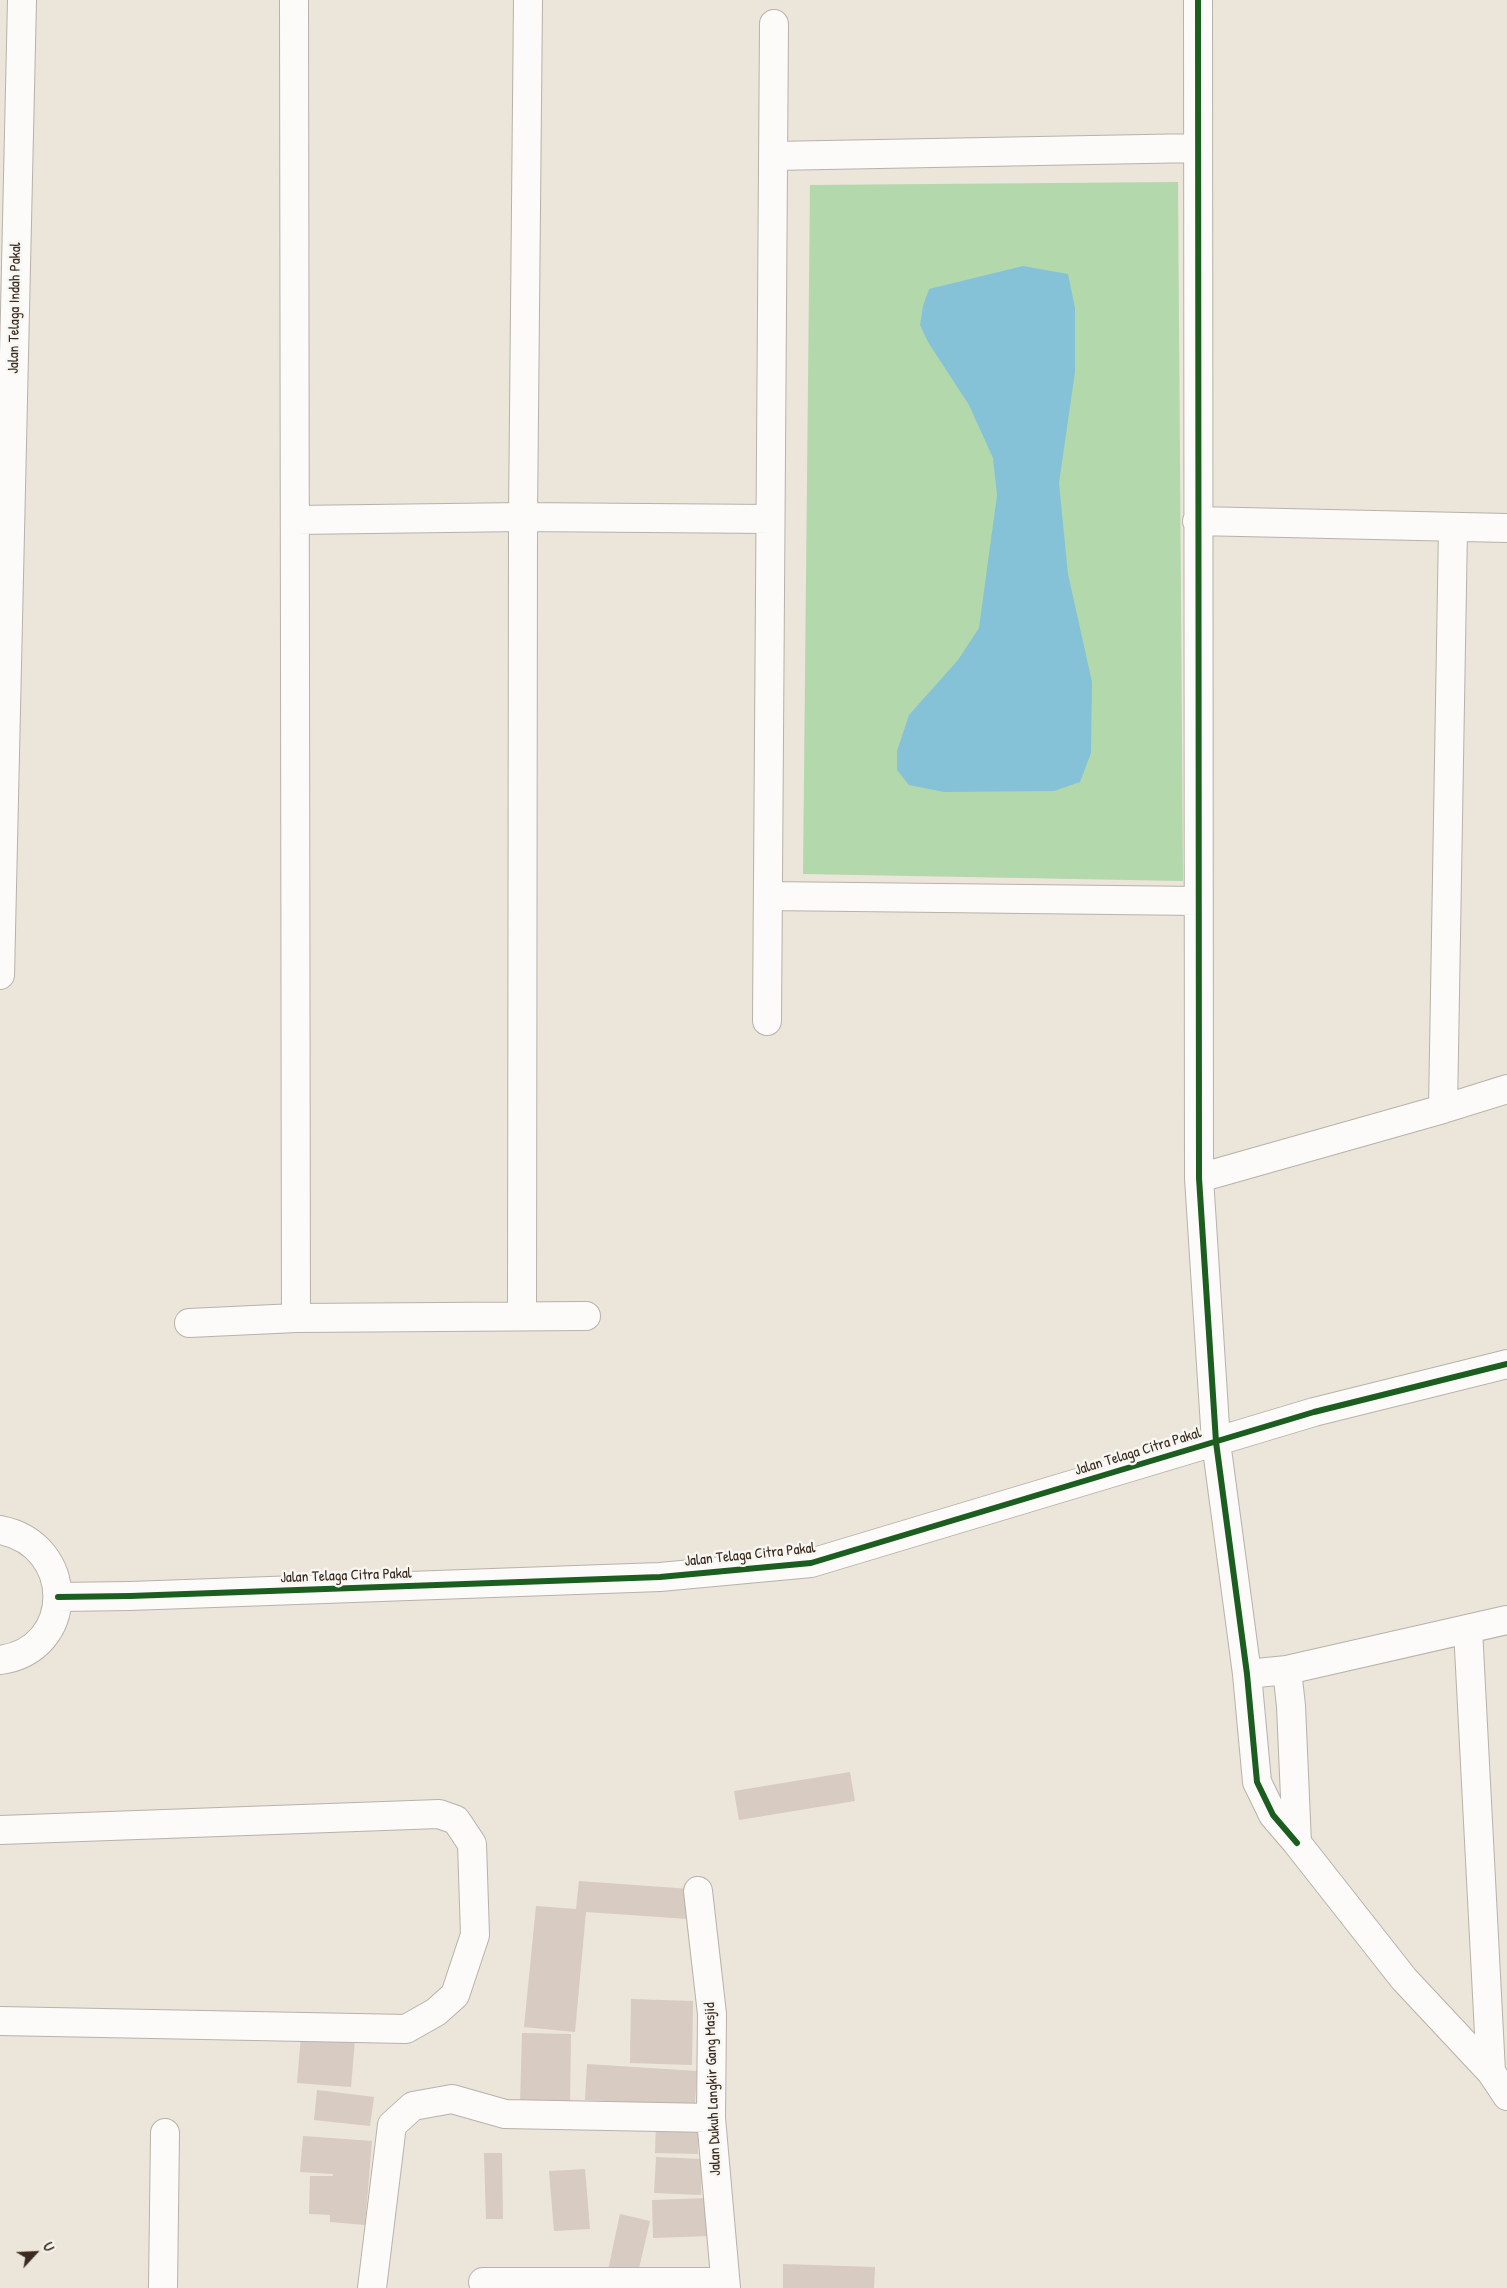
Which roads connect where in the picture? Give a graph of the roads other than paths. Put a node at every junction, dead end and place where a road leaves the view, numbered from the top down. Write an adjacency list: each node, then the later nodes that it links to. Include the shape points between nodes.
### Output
1 (22, 0): 16 (street, Jalan Telaga Indah Pakal)
2 (294, 0): 10 (street)
3 (528, 0): 8 (street)
4 (1198, 0): 6 (street)
5 (774, 24): 7 (street)
6 (1198, 148): 7 (street); 11 (street)
7 (773, 156): 9 (street)
8 (524, 517): 9 (street); 10 (street); 21 (street)
9 (770, 519): 14 (street)
10 (294, 520): 23 (street)
11 (1198, 521): 12 (street); 15 (street)
12 (1453, 528): 13 (street); 19 (street)
13 (1507, 528)
14 (768, 896): 15 (street); 17 (street)
15 (1198, 901): 20 (street)
16 (0, 975)
17 (768, 1021)
18 (1507, 1089): 19 (street)
19 (1443, 1110): 20 (street)
20 (1198, 1178): 26 (street)
21 (522, 1316): 22 (street); 23 (street)
22 (586, 1316)
23 (296, 1318): 24 (street)
24 (189, 1323)
25 (1507, 1364): 26 (street, Jalan Telaga Citra Pakal, via 1314,1412)
26 (1216, 1442): 28 (street, Jalan Telaga Citra Pakal, via 811,1563 660,1577); 33 (street)
27 (0, 1530): 28 (street, via 32,1543 46,1558 55,1576)
28 (58, 1597): 31 (street, via 54,1618 45,1635 30,1650 11,1659)
29 (1507, 1620): 30 (street)
30 (1468, 1629): 32 (street); 38 (street)
31 (0, 1660)
32 (1287, 1670): 33 (street); 35 (street)
33 (1247, 1674): 35 (street, via 1256,1782 1274,1815)
34 (0, 1830): 37 (street, via 439,1814 456,1820 472,1844 475,1936 455,1995 436,2012 406,2029)
35 (1297, 1843): 38 (street, via 1404,1979)
36 (698, 1891): 40 (street, Jalan Dukuh Langkir Gang Masjid, via 712,2014)
37 (0, 2021)
38 (1491, 2072): 39 (street)
39 (1507, 2096)
40 (711, 2118): 43 (street, Jalan Dukuh Langkir Gang Masjid); 45 (street, via 505,2114 452,2099 413,2106 392,2125)
41 (166, 2133): 44 (street)
42 (483, 2282): 43 (street)
43 (725, 2285)
44 (163, 2288)
45 (372, 2288)

